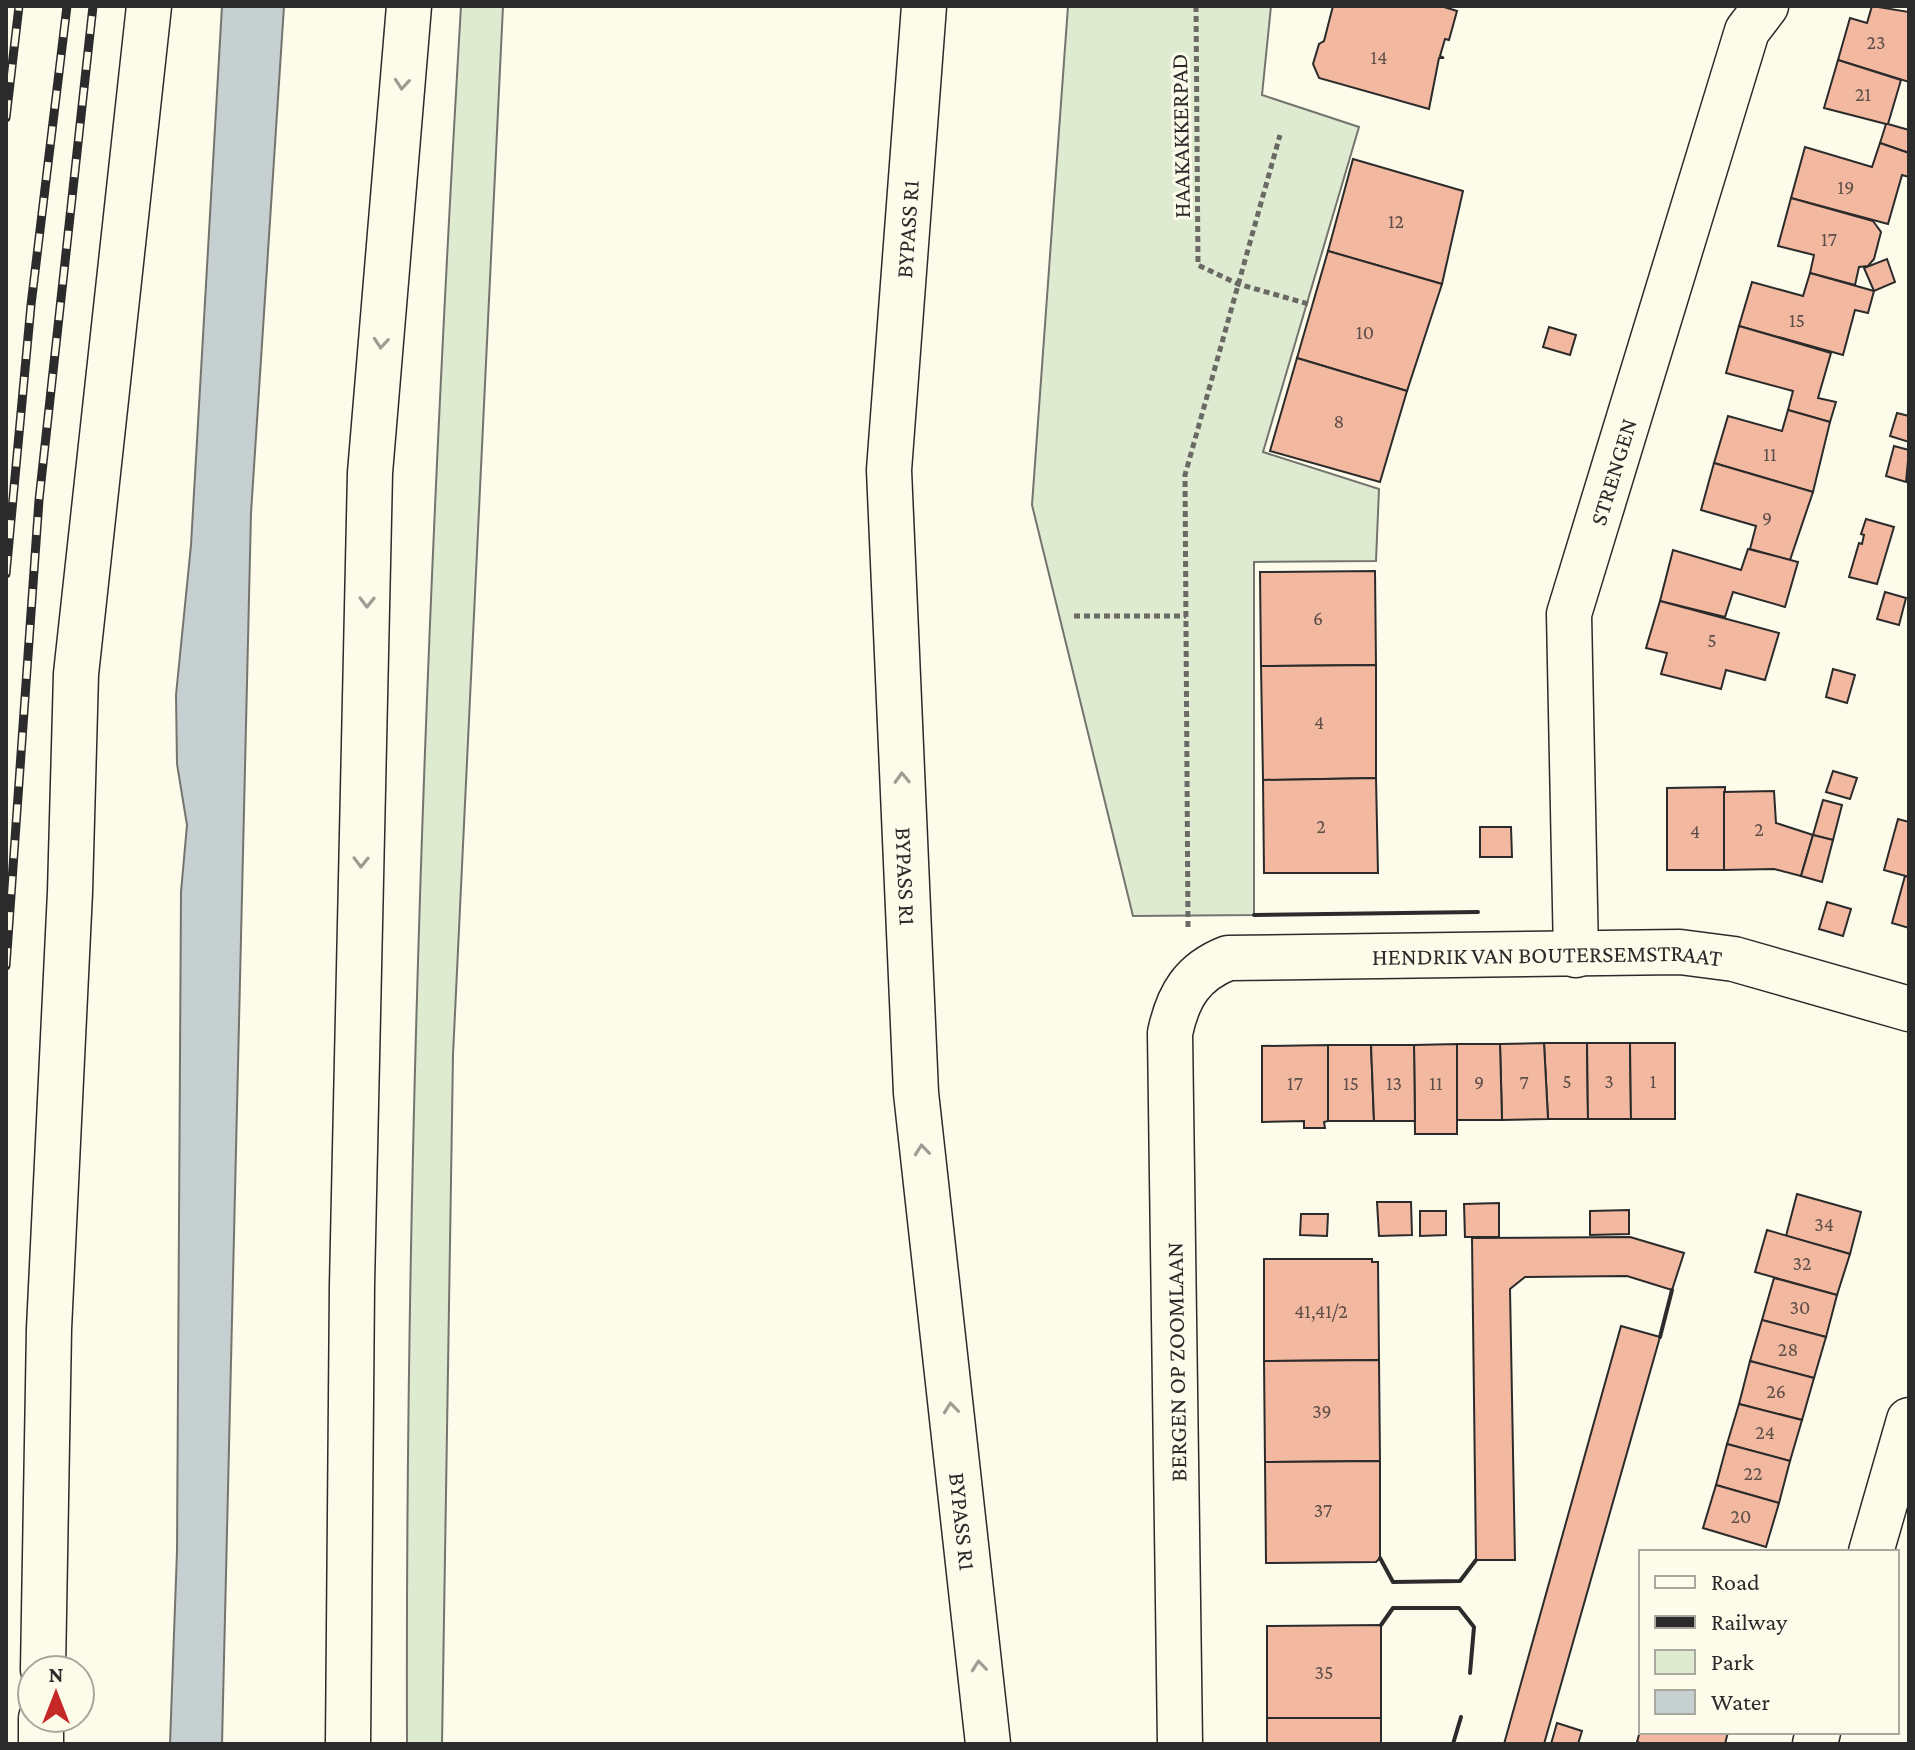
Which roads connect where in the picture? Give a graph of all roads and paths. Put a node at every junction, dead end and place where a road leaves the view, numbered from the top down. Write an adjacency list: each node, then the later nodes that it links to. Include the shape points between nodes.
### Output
1 (149, 6): 16 (main road, via 76,674 49,1329)
2 (409, 6): 17 (main road, one-way to 17, via 370,473)
3 (924, 6): 18 (main road, BYPASS R1, one-way to 3, via 916,1093 889,470)
4 (1196, 6): 7 (path, HAAKAKKERPAD, via 1198,265)
5 (1766, 6): 11 (main road, STRENGEN, via 1747,31 1569,614)
6 (1280, 135): 7 (path)
7 (1238, 284): 8 (path); 10 (path, via 1185,475)
8 (1312, 305)
9 (1074, 616): 10 (path)
10 (1186, 616): 12 (path)
11 (1576, 955): 12 (main road, HENDRIK VAN BOUTERSEMSTRAAT, via 1228,958 1207,966); 13 (main road, HENDRIK VAN BOUTERSEMSTRAAT, via 1680,952 1734,959)
12 (1188, 984): 19 (main road, BERGEN OP ZOOMLAAN, via 1175,1007 1170,1033)
13 (1909, 1009)
14 (1909, 1420): 15 (main road)
15 (1872, 1550)
16 (43, 1654)
17 (348, 1744)
18 (988, 1744)
19 (1180, 1744)

